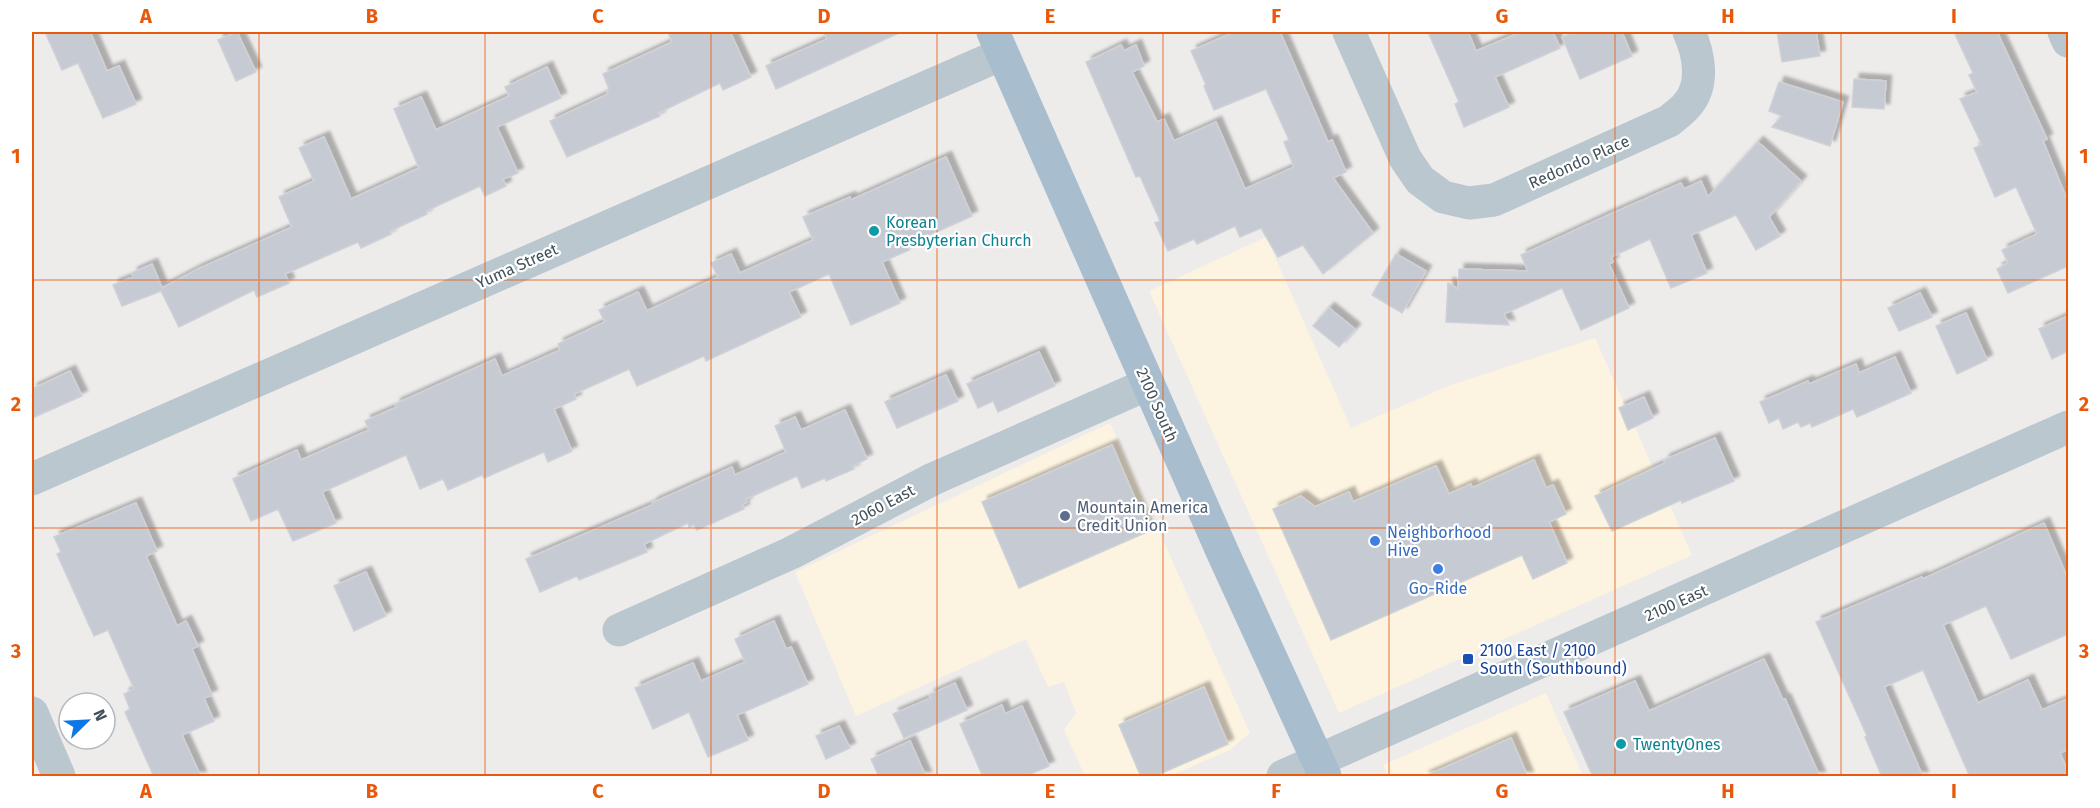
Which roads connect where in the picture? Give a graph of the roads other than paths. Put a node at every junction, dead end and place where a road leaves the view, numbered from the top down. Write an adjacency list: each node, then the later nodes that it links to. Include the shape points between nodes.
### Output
1 (1349, 32): 2 (street, Redondo Place, via 1405,158 1420,180 1443,197 1469,203 1494,200 1669,122 1689,103 1698,81 1699,63)
2 (1689, 32)
3 (2064, 32): 4 (street)
4 (2068, 41)
5 (997, 43): 6 (main road, 2100 South); 8 (street, Yuma Street)
6 (1148, 384): 9 (street, 2060 East, via 933,478 769,564); 11 (main road, 2100 South)
7 (2068, 427): 11 (street, 2100 East)
8 (32, 479)
9 (619, 630)
10 (32, 713): 12 (street)
11 (1322, 769): 13 (street, 2100 East)
12 (59, 777)
13 (1283, 777)

